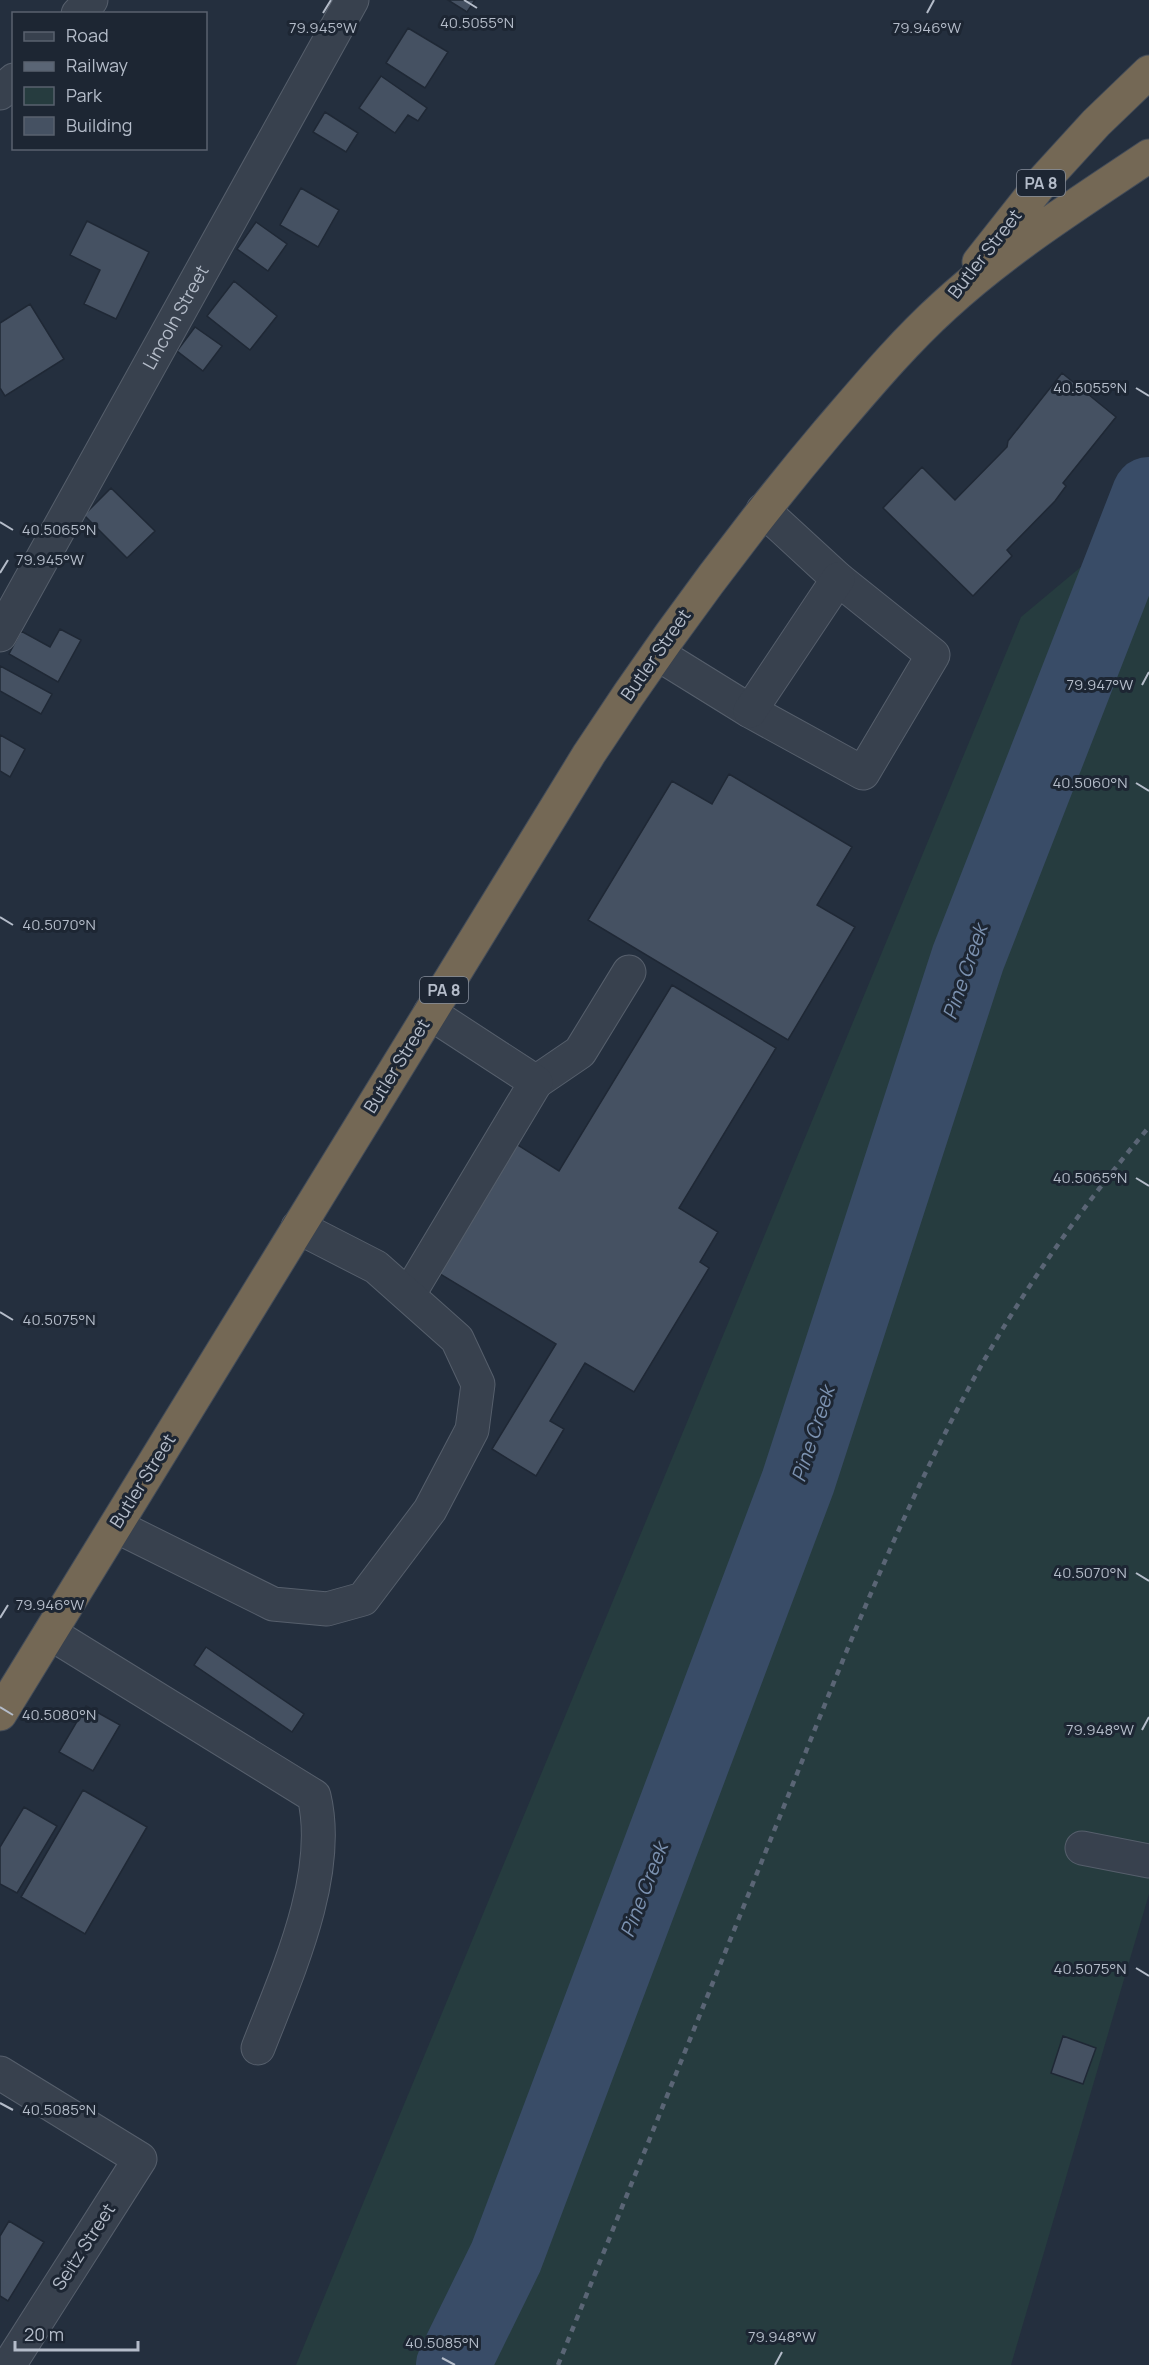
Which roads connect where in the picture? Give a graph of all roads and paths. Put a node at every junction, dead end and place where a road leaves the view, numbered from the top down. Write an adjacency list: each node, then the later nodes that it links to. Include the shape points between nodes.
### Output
1 (91, 0): 3 (street)
2 (352, 0): 11 (street, Lincoln Street)
3 (80, 12)
4 (1149, 72): 8 (highway, Butler Street / PA 8, via 1042,181)
5 (12, 82): 6 (street)
6 (0, 93)
7 (1149, 156): 8 (highway, Butler Street / PA 8, via 1054,220)
8 (944, 306): 9 (highway, Butler Street / PA 8, via 855,401)
9 (763, 510): 10 (street); 12 (highway, Butler Street / PA 8)
10 (838, 579): 13 (street); 13 (street, via 933,655 863,773)
11 (0, 636)
12 (658, 654): 13 (street); 15 (highway, Butler Street / PA 8, via 589,754)
13 (750, 711)
14 (628, 972): 16 (street, via 580,1053)
15 (430, 1013): 16 (street); 17 (highway, Butler Street / PA 8)
16 (536, 1082): 18 (street)
17 (298, 1227): 18 (street, via 376,1267); 19 (highway, Butler Street / PA 8)
18 (409, 1294): 19 (street, via 457,1340 466,1357 478,1384 472,1430 430,1510 363,1599 327,1609 273,1604)
19 (116, 1526): 20 (highway, Butler Street / PA 8)
20 (50, 1633): 21 (highway, Butler Street / PA 8); 24 (street, via 314,1796 319,1841 309,1901 287,1974)
21 (0, 1714)
22 (1082, 1848): 23 (street)
23 (1149, 1862)
24 (258, 2048)
25 (0, 2073): 26 (street, Seitz Street, via 140,2159)
26 (9, 2365)

